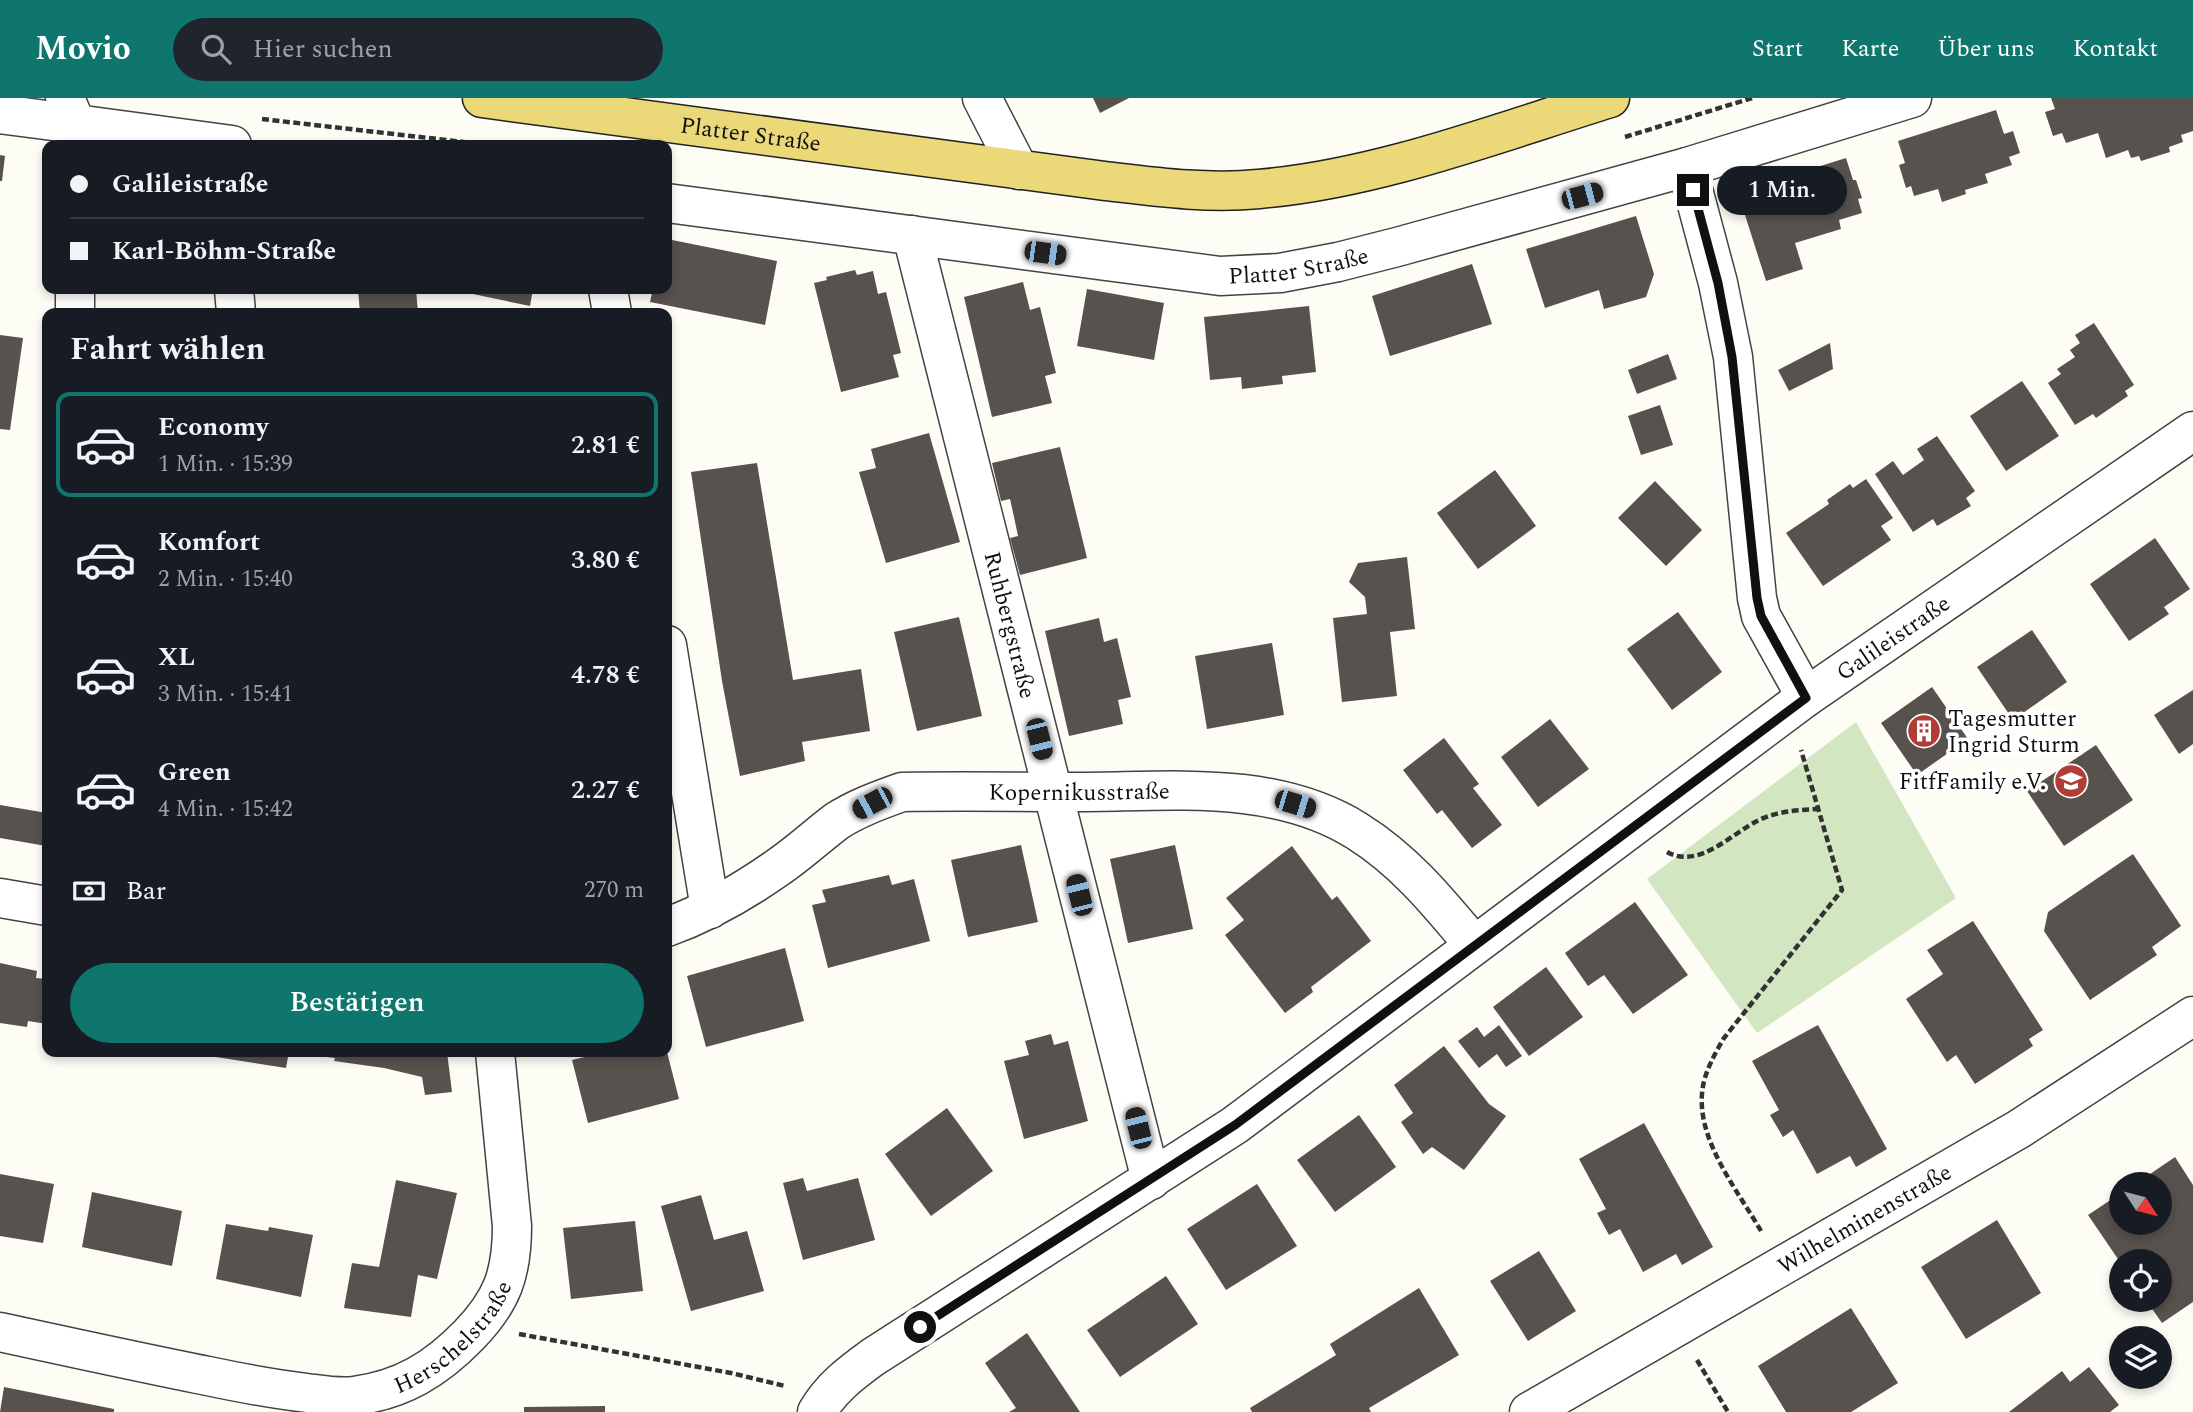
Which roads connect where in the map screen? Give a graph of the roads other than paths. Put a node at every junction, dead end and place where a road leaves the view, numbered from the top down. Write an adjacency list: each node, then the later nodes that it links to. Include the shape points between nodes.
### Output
1 (482, 98): 9 (main road, Platter Straße)
2 (982, 98): 9 (street)
3 (1610, 98): 9 (main road, Platter Straße, via 1352,175 1301,185 1204,191)
4 (1912, 98): 8 (street, Platter Straße)
5 (0, 114): 6 (street)
6 (72, 122): 7 (street)
7 (197, 140)
8 (1687, 167): 11 (street, Platter Straße, via 1397,247 1280,273 1220,276); 14 (street, via 1732,357 1761,616)
9 (1019, 170)
10 (672, 204): 11 (street, Platter Straße)
11 (912, 235): 15 (street, Ruhbergstraße)
12 (2193, 431): 14 (street, Galileistraße)
13 (672, 676): 18 (street)
14 (1806, 698): 20 (street, Galileistraße)
15 (1053, 792): 18 (street, Kopernikusstraße, via 902,792 839,820 778,868); 20 (street, Kopernikusstraße, via 1213,792 1309,808 1355,830 1398,861); 23 (street, Ruhbergstraße)
16 (0, 898): 17 (street)
17 (42, 905)
18 (710, 909): 19 (street, Kopernikusstraße)
19 (672, 925)
20 (1474, 945): 23 (street, Galileistraße, via 1235,1125)
21 (2193, 1016): 26 (street, Wilhelminenstraße, via 2019,1129)
22 (495, 1057): 24 (street, Herschelstraße, via 512,1254 505,1284 493,1306 450,1354 426,1373 354,1396 265,1388)
23 (1151, 1180): 25 (street, Galileistraße, via 873,1357 838,1384)
24 (0, 1332)
25 (822, 1404)
26 (1529, 1412)

